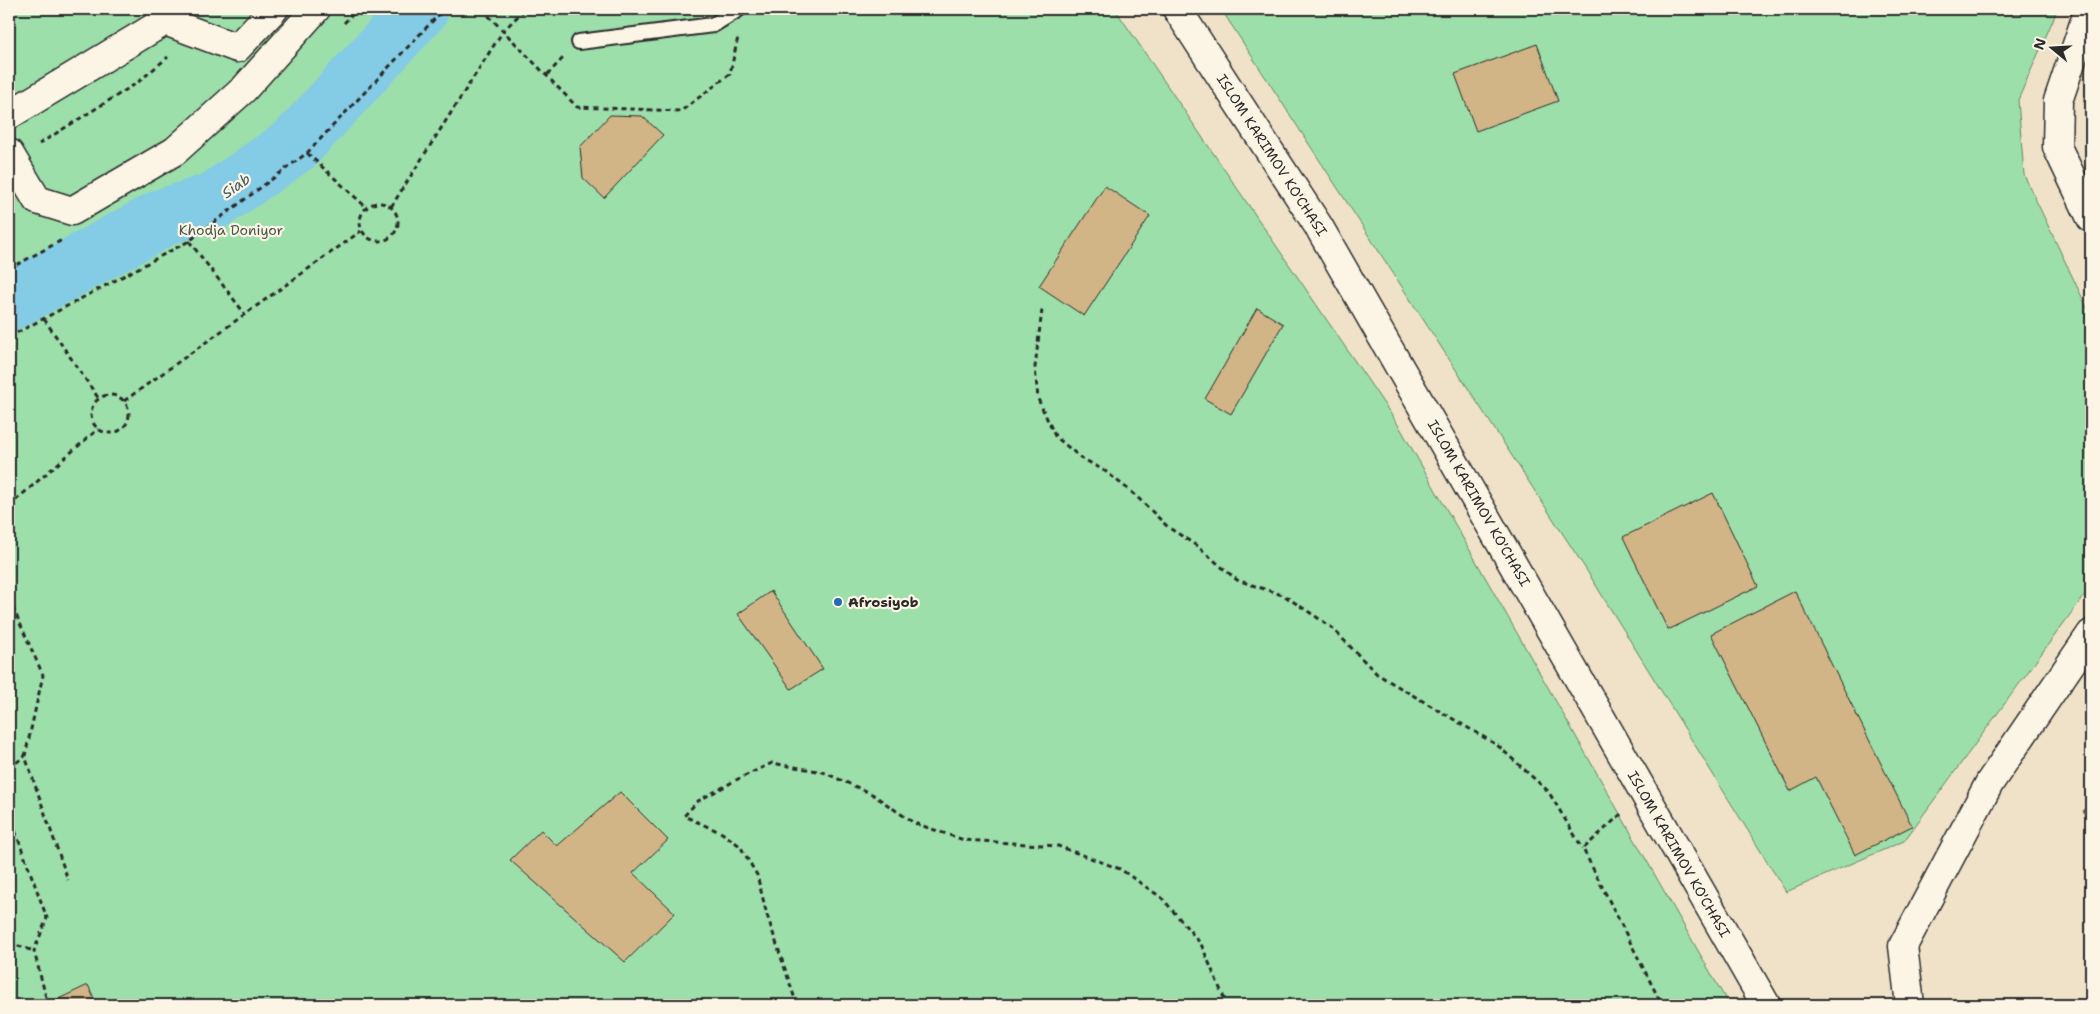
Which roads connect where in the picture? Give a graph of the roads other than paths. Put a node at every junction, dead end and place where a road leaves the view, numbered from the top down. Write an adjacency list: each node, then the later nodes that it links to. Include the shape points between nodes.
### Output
1 (274, 9): 7 (street, via 237,48 165,21)
2 (316, 9): 8 (street, via 244,89 175,151 72,211 37,200)
3 (739, 9): 6 (lane, via 713,25)
4 (1177, 9): 11 (street, ISLOM KARIMOV KO'CHASI, via 1320,227)
5 (2089, 9): 9 (street, via 2058,101 2057,147)
6 (579, 42)
7 (9, 115)
8 (11, 157)
9 (2091, 218)
10 (2091, 634): 12 (street, via 1990,782 1903,946)
11 (1766, 1005)
12 (1910, 1005)

